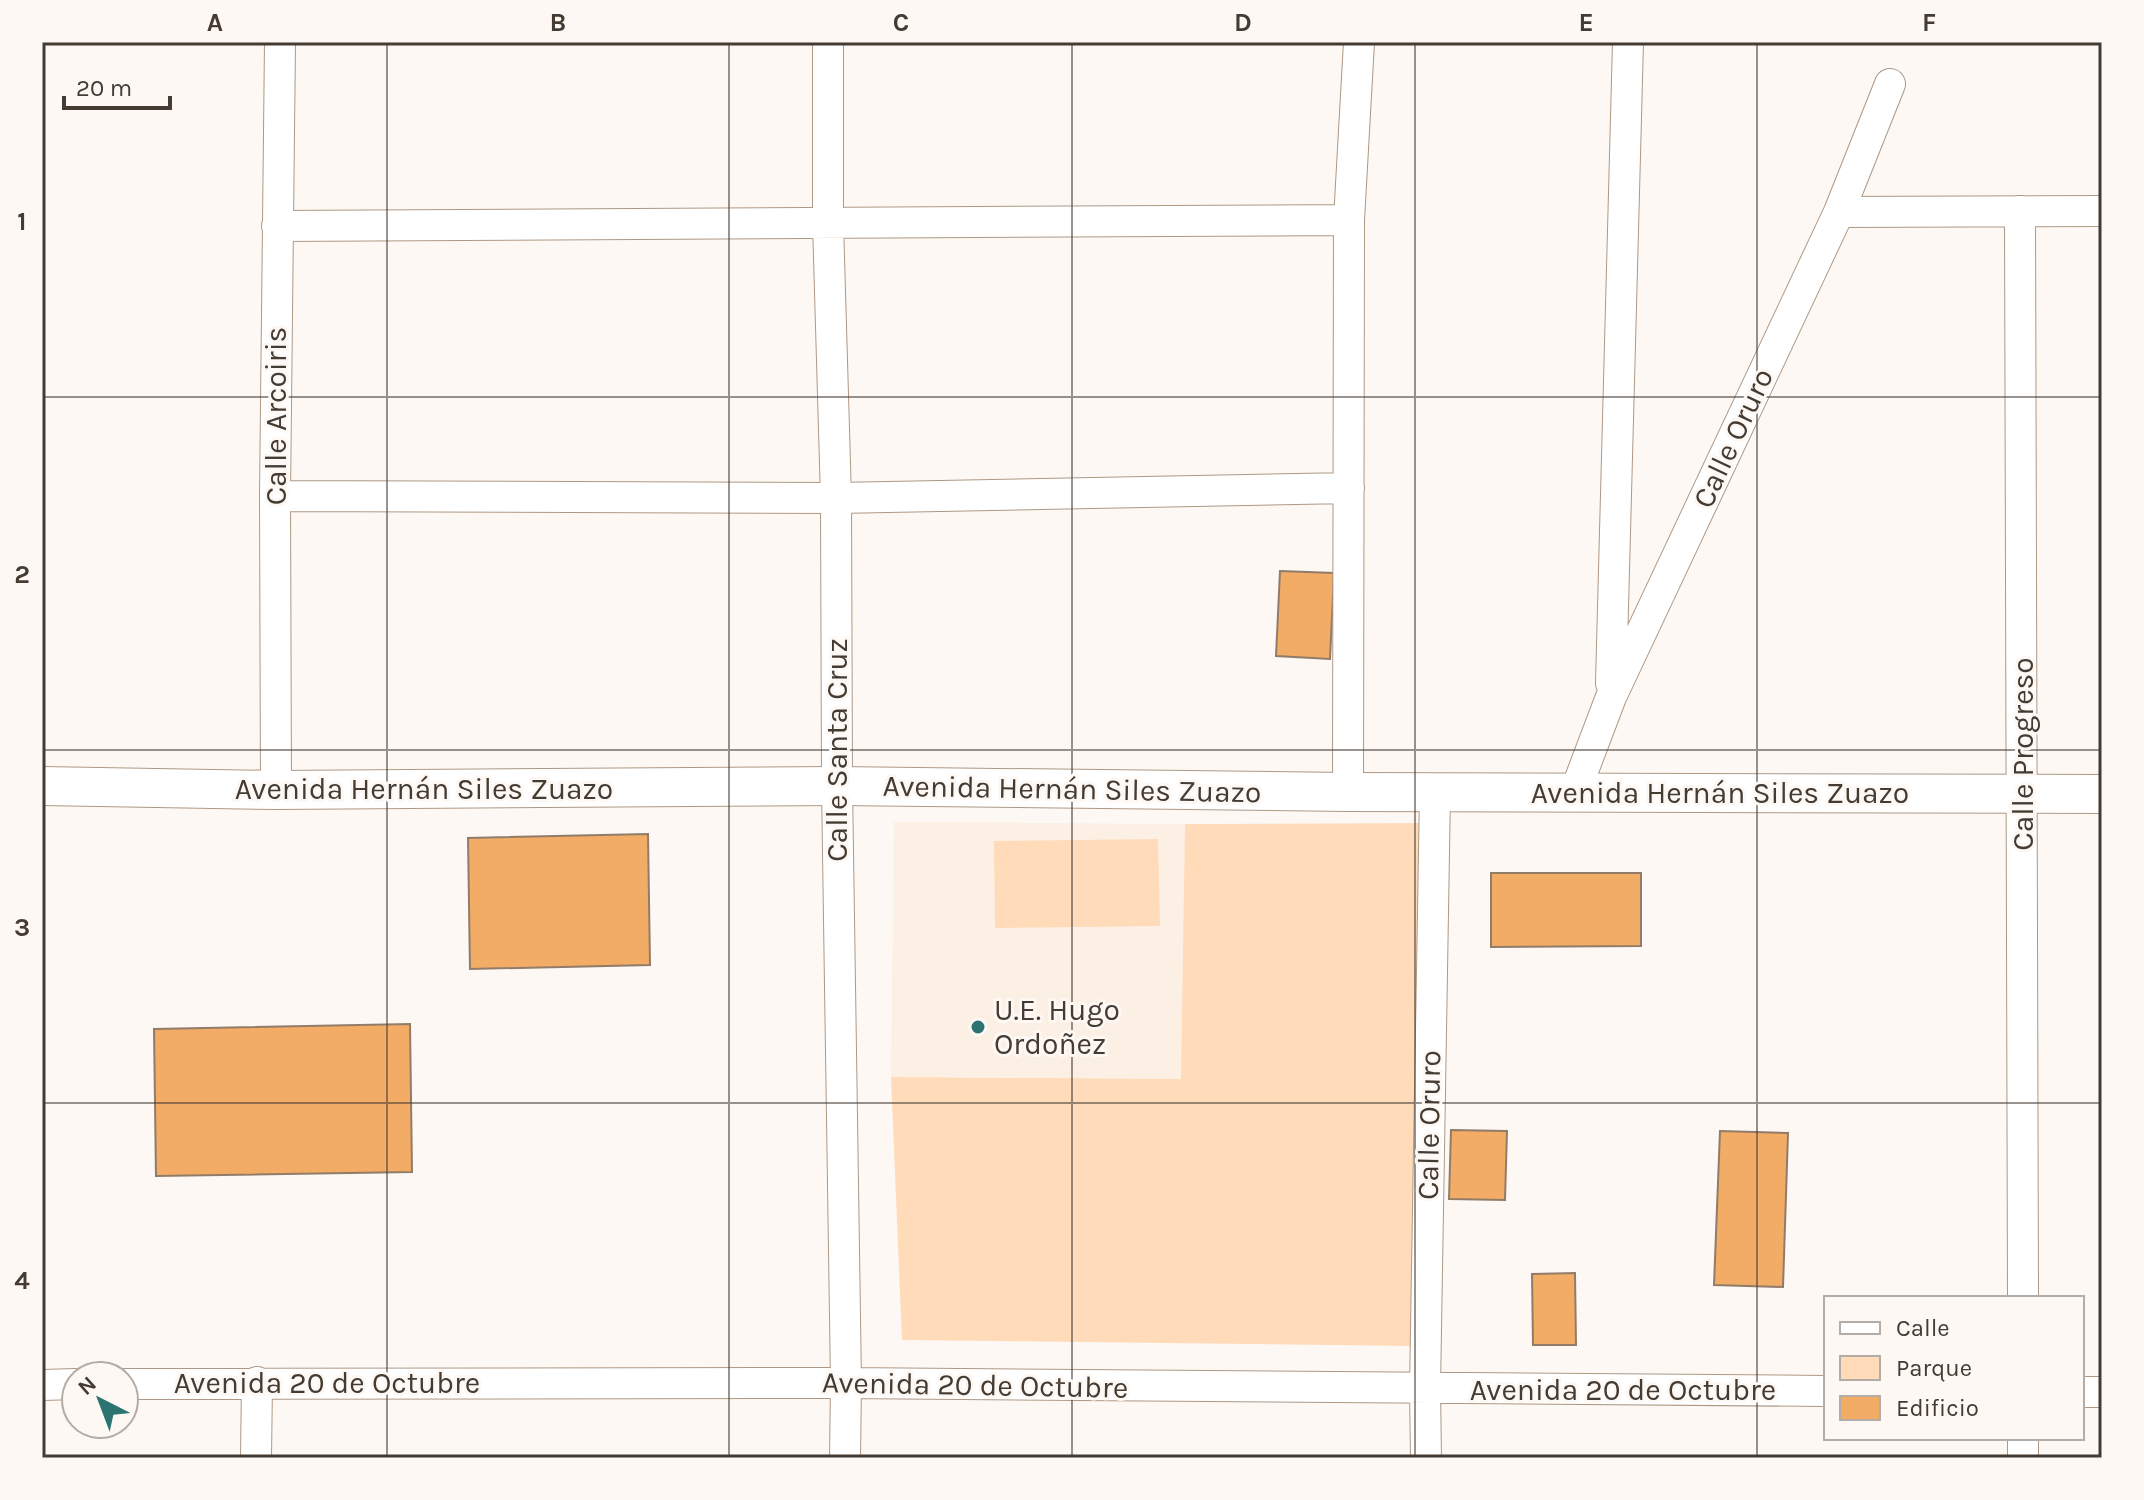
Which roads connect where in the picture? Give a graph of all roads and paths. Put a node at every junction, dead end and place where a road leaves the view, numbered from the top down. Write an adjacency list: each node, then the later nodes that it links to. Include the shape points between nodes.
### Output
1 (280, 42): 11 (street, Calle Arcoiris)
2 (828, 42): 10 (street, Calle Santa Cruz)
3 (1359, 42): 9 (street)
4 (1628, 42): 15 (street)
5 (1890, 84): 8 (street, Calle Oruro)
6 (2020, 211): 7 (street); 8 (street); 22 (street, Calle Progreso)
7 (2102, 211)
8 (1839, 212): 15 (street, Calle Oruro)
9 (1349, 220): 10 (street); 12 (street)
10 (828, 223): 11 (street); 14 (street, Calle Santa Cruz)
11 (277, 226): 13 (street, Calle Arcoiris)
12 (1349, 488): 14 (street); 19 (street)
13 (275, 496): 14 (street); 18 (street, Calle Arcoiris)
14 (836, 498): 17 (street, Calle Santa Cruz)
15 (1611, 697): 21 (street, Calle Oruro)
16 (42, 786): 18 (street, Avenida Hernán Siles Zuazo)
17 (837, 786): 18 (street, Avenida Hernán Siles Zuazo); 19 (street, Avenida Hernán Siles Zuazo); 26 (street, Calle Santa Cruz)
18 (276, 790)
19 (1348, 792): 20 (street, Avenida Hernán Siles Zuazo)
20 (1435, 792): 21 (street, Avenida Hernán Siles Zuazo); 28 (street, Calle Oruro)
21 (1575, 792): 22 (street, Avenida Hernán Siles Zuazo)
22 (2023, 794): 23 (street, Avenida Hernán Siles Zuazo); 24 (street, Calle Progreso)
23 (2102, 794)
24 (2023, 1296)
25 (257, 1382): 26 (street, Avenida 20 de Octubre); 27 (street, Avenida 20 de Octubre); 30 (street)
26 (846, 1383): 28 (street, Avenida 20 de Octubre); 31 (street, Calle Santa Cruz)
27 (140, 1384)
28 (1425, 1389): 29 (street, Avenida 20 de Octubre); 32 (street, Calle Oruro)
29 (1824, 1391)
30 (256, 1458)
31 (845, 1458)
32 (1426, 1458)

